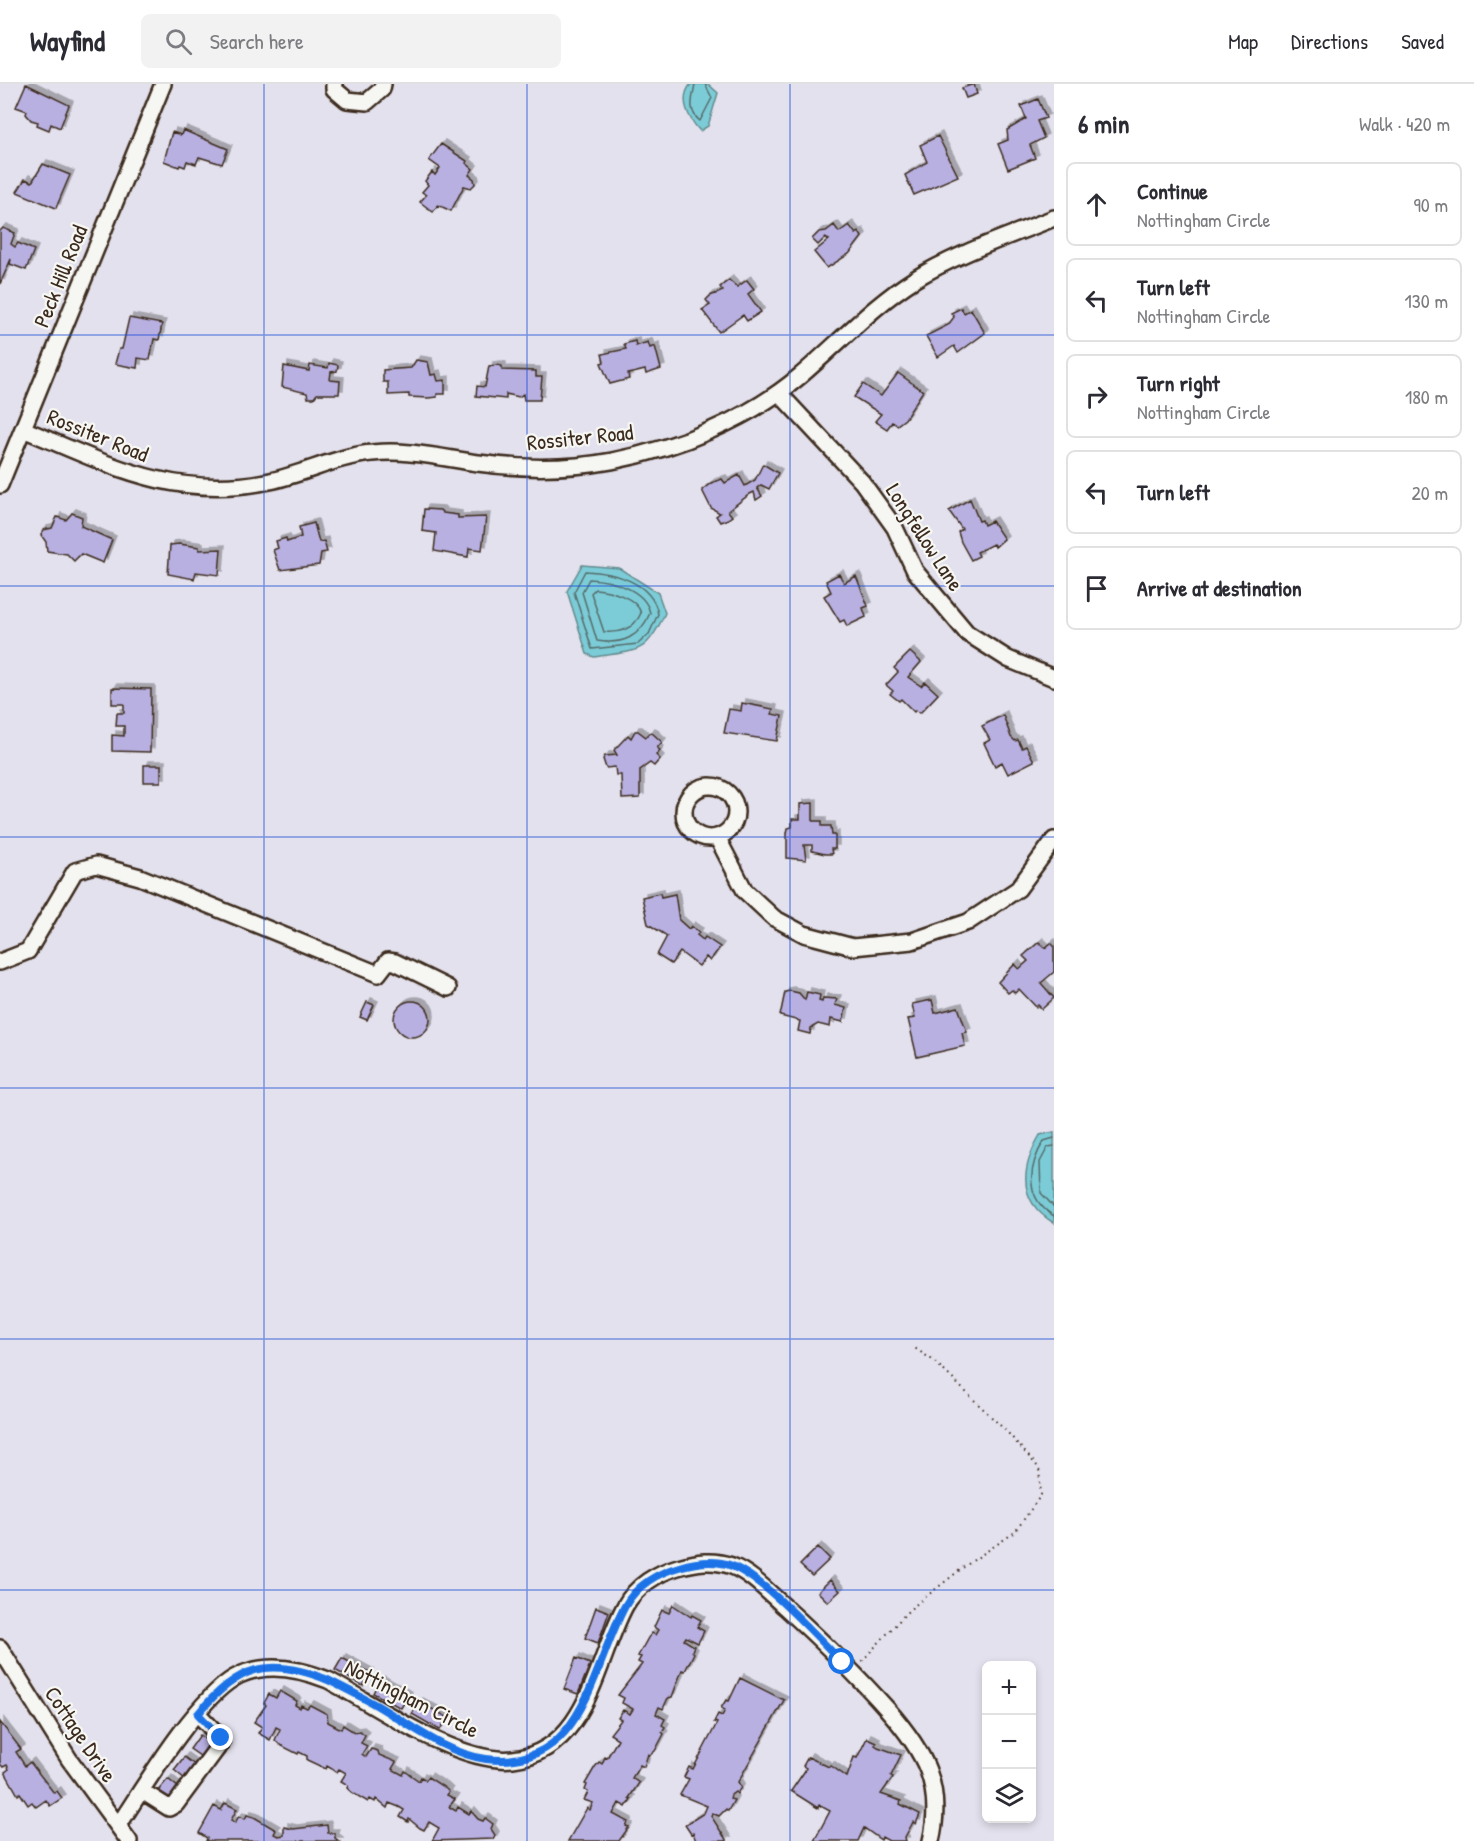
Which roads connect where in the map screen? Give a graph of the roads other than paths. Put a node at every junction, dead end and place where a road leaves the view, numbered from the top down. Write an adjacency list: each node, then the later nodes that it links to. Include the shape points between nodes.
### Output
1 (334, 84): 2 (street, via 334,89 347,100 368,102)
2 (383, 84)
3 (160, 85): 6 (street, Peck Hill Road)
4 (1054, 218): 5 (street, Rossiter Road, via 960,255 916,279 871,311)
5 (779, 393): 6 (street, Rossiter Road, via 705,433 611,461 540,468 481,464 410,452 371,453 245,486 190,487 152,480); 8 (street, Longfellow Lane, via 862,482 895,528 915,571 967,633 1008,659)
6 (23, 429): 7 (street, Peck Hill Road)
7 (0, 485)
8 (1054, 678)
9 (717, 837): 10 (street, via 746,891 774,918 804,934 853,947 912,941 968,922 1018,889)
10 (1054, 840)
11 (0, 962): 12 (street, via 28,951 75,871 96,865 140,877 378,974 388,961 395,962)
12 (448, 988)
13 (0, 1648): 16 (street, Cottage Drive, via 69,1759)
14 (198, 1714): 15 (street, Nottingham Circle); 15 (street, via 222,1743 176,1804 169,1808); 18 (street, Nottingham Circle, via 218,1690 236,1677 281,1667 328,1680 456,1750 485,1759 514,1759 555,1742 579,1713 626,1605 643,1584 664,1571 697,1561 734,1567 757,1582 852,1672 903,1727 925,1758 937,1808)
15 (142, 1791): 16 (street, Nottingham Circle)
16 (117, 1826): 17 (street, Cottage Drive)
17 (129, 1841)
18 (931, 1841)

